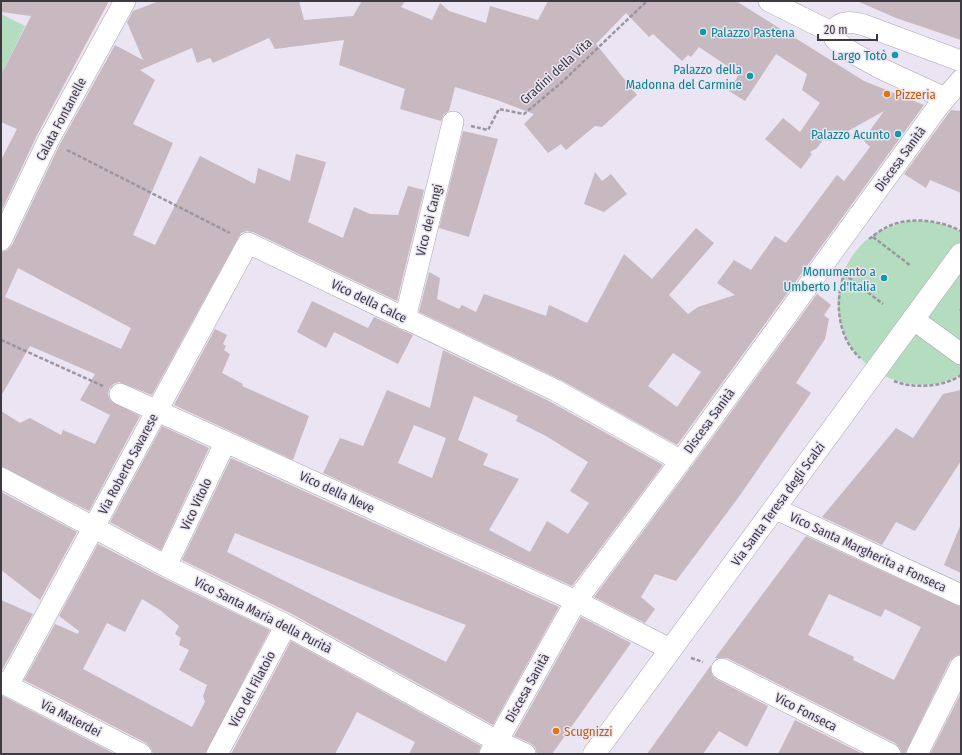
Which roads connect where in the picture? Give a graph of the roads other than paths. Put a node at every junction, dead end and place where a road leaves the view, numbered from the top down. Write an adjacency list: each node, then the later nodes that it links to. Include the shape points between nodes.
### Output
1 (124, 1): 7 (street, Calata Fontanelle, via 48,141)
2 (769, 1): 3 (street)
3 (833, 33): 4 (street, via 848,22 864,25); 5 (street, via 844,48)
4 (959, 70): 5 (street, Discesa Sanità)
5 (945, 98): 16 (street, Discesa Sanità)
6 (453, 122): 10 (street, Vico dei Cangi)
7 (1, 240)
8 (248, 243): 10 (street, Vico della Calce); 14 (street, Via Roberto Savarese)
9 (961, 254): 11 (main road, Via Santa Teresa degli Scalzi)
10 (405, 319): 16 (street, Vico della Calce, via 555,390)
11 (913, 319): 12 (street); 18 (main road, Via Santa Teresa degli Scalzi)
12 (961, 354)
13 (120, 394): 14 (street, Vico della Neve)
14 (156, 410): 15 (street, Vico della Neve); 19 (street, Via Roberto Savarese)
15 (225, 443): 20 (street, Vico Vitolo); 22 (street, Vico della Neve, via 310,479)
16 (681, 461): 22 (street, Discesa Sanità)
17 (1, 478): 19 (street, Vico Santa Maria della Purità)
18 (776, 509): 21 (street, Vico Santa Margherita a Fonseca); 24 (main road, Via Santa Teresa degli Scalzi)
19 (94, 528): 20 (street, Vico Santa Maria della Purità); 27 (street, Via Roberto Savarese)
20 (166, 566): 23 (street, Vico Santa Maria della Purità)
21 (961, 595)
22 (576, 601): 24 (street, Vico della Neve); 28 (street, Discesa Sanità)
23 (286, 625): 28 (street, Vico Santa Maria della Purità); 30 (street, Vico del Filatoio)
24 (670, 649): 32 (main road, Via Santa Teresa degli Scalzi)
25 (961, 666): 34 (street)
26 (722, 669): 33 (street, Vico Fonseca)
27 (5, 684): 29 (street, Via Materdei)
28 (493, 747): 31 (street, Vico Santa Maria della Purità)
29 (141, 754)
30 (217, 754)
31 (525, 754)
32 (594, 754)
33 (890, 754)
34 (917, 754)

